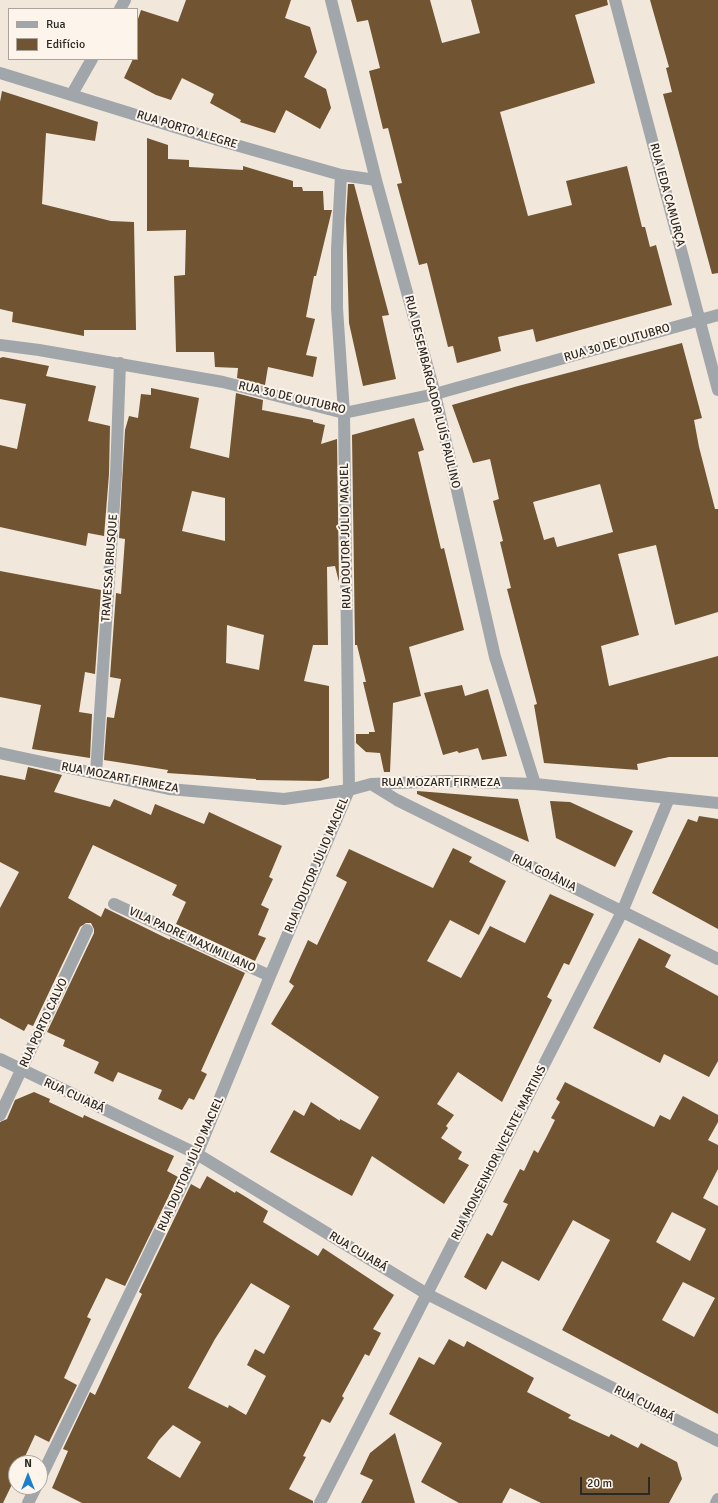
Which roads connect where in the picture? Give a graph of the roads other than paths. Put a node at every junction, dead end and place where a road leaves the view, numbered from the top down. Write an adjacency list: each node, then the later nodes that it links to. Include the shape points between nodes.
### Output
1 (331, 0): 7 (street, RUA DESEMBARGADOR LUÍS PAULINO)
2 (615, 0): 9 (street, RUA IEDA CAMURÇA)
3 (91, 60): 5 (street)
4 (0, 73): 5 (street, RUA PORTO ALEGRE)
5 (72, 94): 6 (street, RUA PORTO ALEGRE, via 204,136)
6 (341, 175): 7 (street, RUA PORTO ALEGRE); 14 (street, RUA DOUTOR JÚLIO MACIEL, via 336,308)
7 (376, 180): 13 (street, RUA DESEMBARGADOR LUÍS PAULINO)
8 (718, 315): 9 (street, RUA 30 DE OUTUBRO)
9 (700, 320): 12 (street, RUA IEDA CAMURÇA); 13 (street, RUA 30 DE OUTUBRO)
10 (0, 345): 11 (street, RUA 30 DE OUTUBRO)
11 (120, 363): 14 (street, RUA 30 DE OUTUBRO, via 223,382); 16 (street, TRAVESSA BRUSQUE, via 116,474)
12 (718, 390)
13 (435, 394): 14 (street, RUA 30 DE OUTUBRO); 18 (street, RUA DESEMBARGADOR LUÍS PAULINO, via 495,657)
14 (344, 413): 19 (street, RUA DOUTOR JÚLIO MACIEL)
15 (0, 753): 16 (street, RUA MOZART FIRMEZA)
16 (96, 773): 19 (street, RUA MOZART FIRMEZA, via 169,789 284,799)
17 (371, 784): 18 (street, RUA MOZART FIRMEZA, via 447,781); 19 (street, RUA MOZART FIRMEZA); 23 (street, RUA GOIÂNIA, via 397,800)
18 (535, 784): 20 (street, RUA MOZART FIRMEZA)
19 (349, 790): 26 (street, RUA DOUTOR JÚLIO MACIEL)
20 (669, 798): 21 (street, RUA MOZART FIRMEZA); 23 (street, RUA MONSENHOR VICENTE MARTINS)
21 (718, 803)
22 (114, 904): 26 (street, VILA PADRE MAXIMILIANO)
23 (622, 912): 25 (street, RUA GOIÂNIA); 31 (street, RUA MONSENHOR VICENTE MARTINS)
24 (87, 930): 28 (street, RUA PORTO CALVO)
25 (718, 959)
26 (270, 976): 30 (street, RUA DOUTOR JÚLIO MACIEL)
27 (0, 1059): 28 (street, RUA CUIABÁ)
28 (22, 1071): 29 (street, RUA PORTO CALVO); 30 (street, RUA CUIABÁ)
29 (0, 1115)
30 (198, 1154): 31 (street, RUA CUIABÁ); 33 (street, RUA DOUTOR JÚLIO MACIEL)
31 (427, 1294): 32 (street, RUA CUIABÁ); 35 (street, RUA MONSENHOR VICENTE MARTINS)
32 (718, 1441)
33 (48, 1463)
34 (718, 1499): 36 (street)
35 (320, 1503)
36 (716, 1503)

